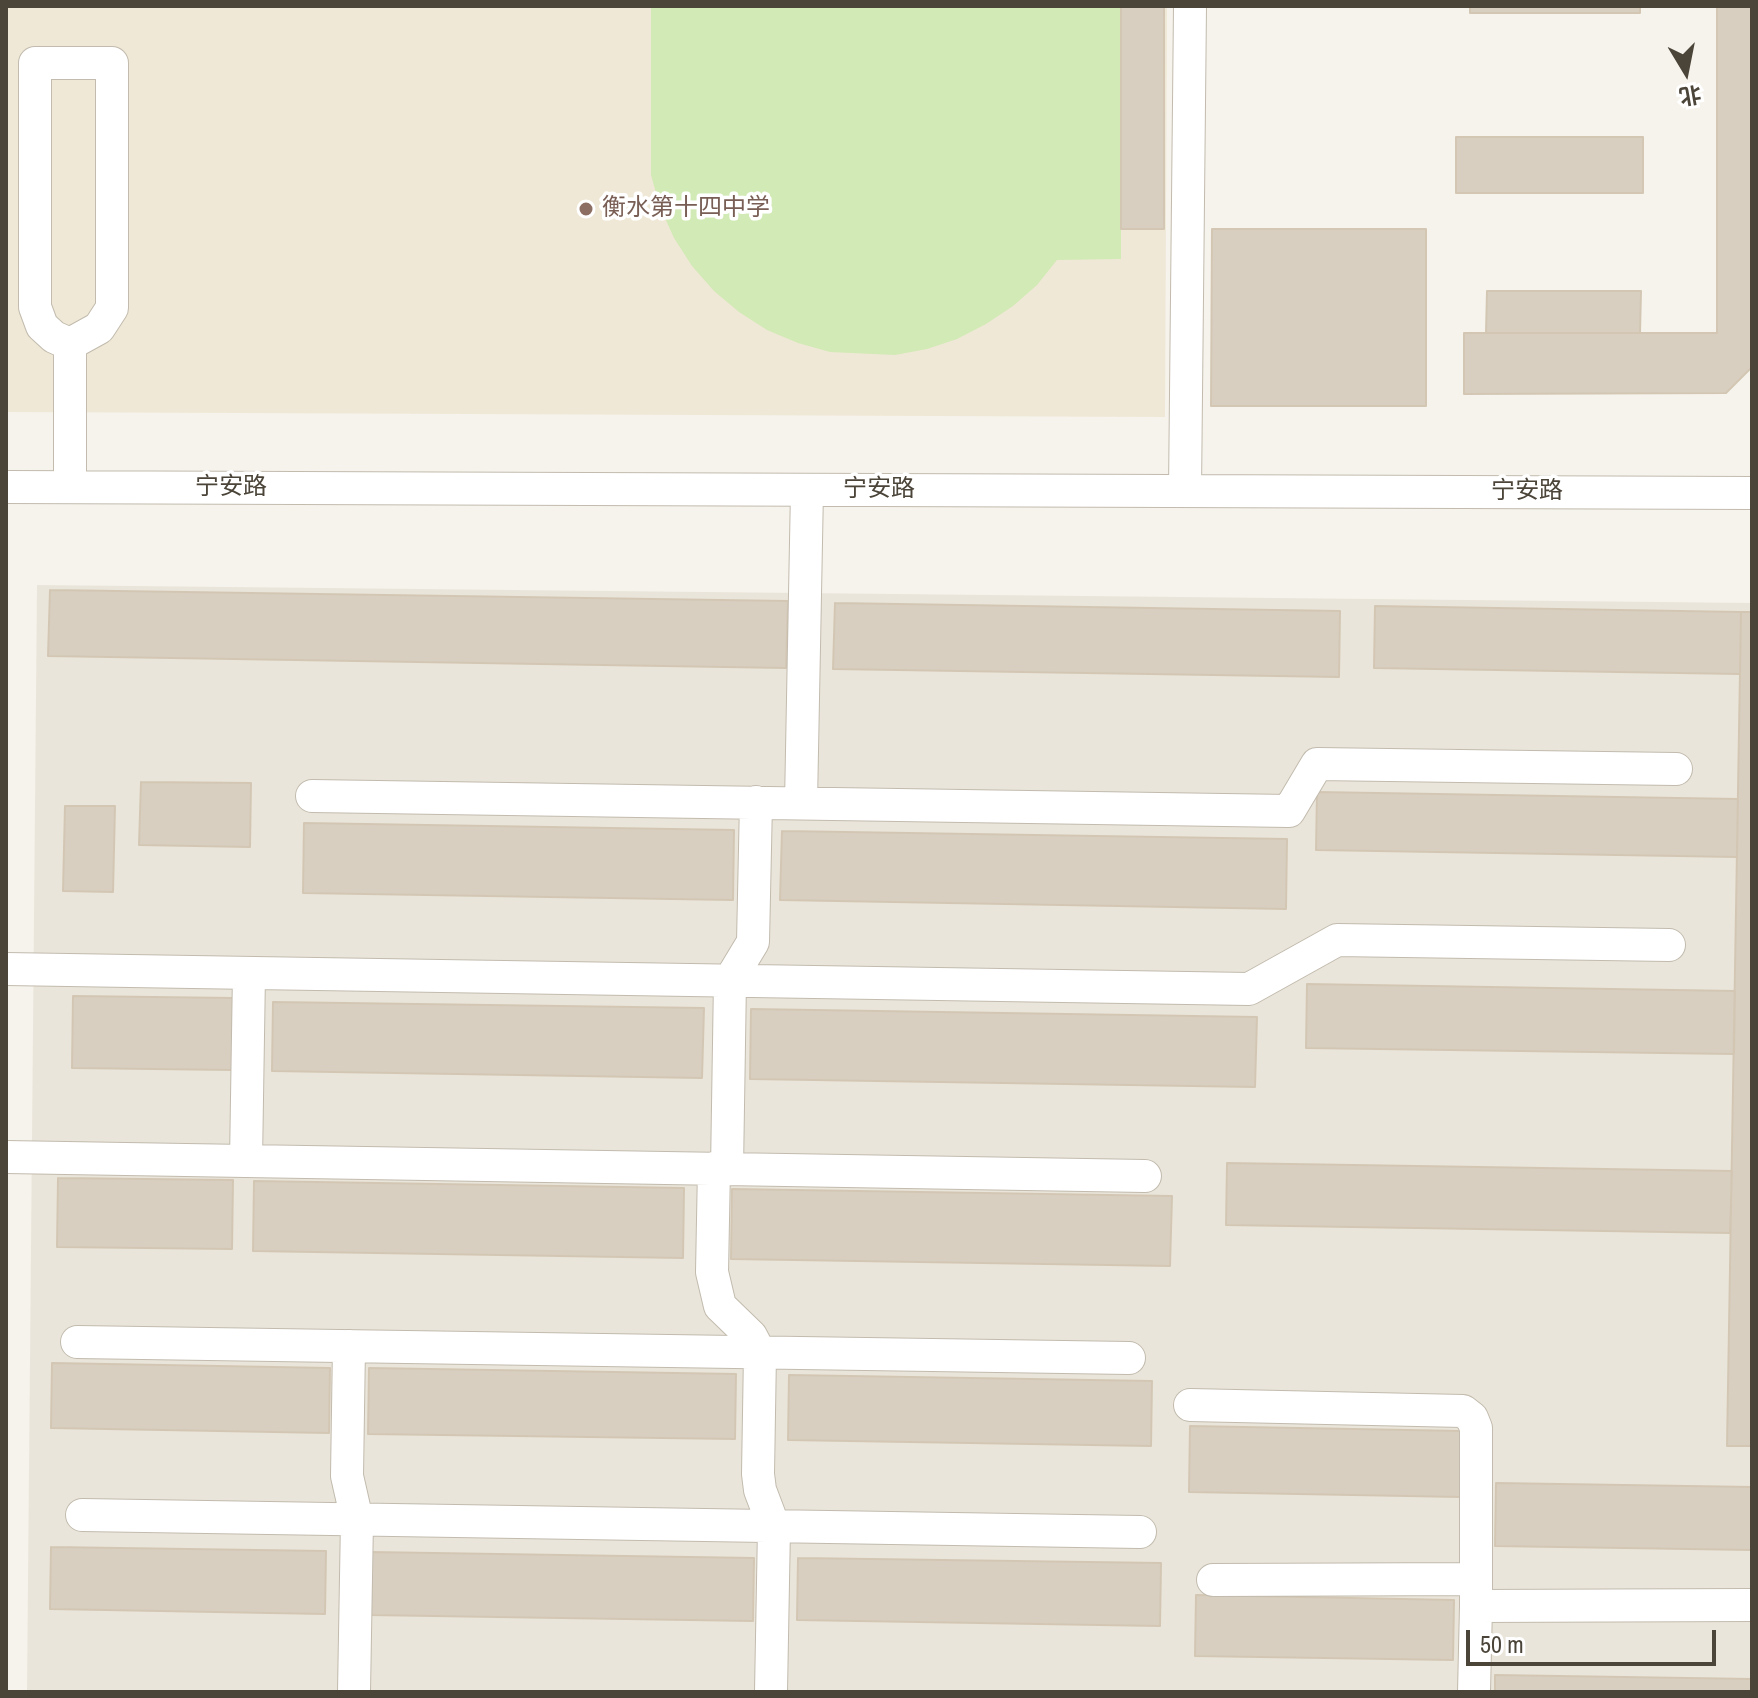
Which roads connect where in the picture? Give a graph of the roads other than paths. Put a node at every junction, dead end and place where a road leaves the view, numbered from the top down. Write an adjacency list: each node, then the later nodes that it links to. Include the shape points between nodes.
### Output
1 (1190, 6): 6 (street)
2 (70, 344): 2 (street, via 42,326 35,307 35,63 112,63 112,308 99,328); 4 (street)
3 (6, 487): 4 (street, 宁安路); 8 (street)
4 (70, 487): 5 (street, 宁安路)
5 (807, 490): 6 (street, 宁安路); 12 (street)
6 (1185, 491): 7 (street, 宁安路)
7 (1752, 493)
8 (6, 495)
9 (1676, 769): 12 (street, via 1317,764 1289,811)
10 (312, 796): 11 (street)
11 (756, 802): 12 (street); 16 (street, via 753,942)
12 (801, 803)
13 (1669, 945): 16 (street, via 1337,940 1249,989)
14 (6, 969): 15 (street)
15 (249, 973): 16 (street); 18 (street)
16 (730, 980): 19 (street)
17 (6, 1157): 18 (street)
18 (246, 1161): 19 (street)
19 (720, 1169): 20 (street); 23 (street, via 712,1272 720,1306 751,1336)
20 (1145, 1176)
21 (77, 1342): 22 (street)
22 (349, 1346): 23 (street); 27 (street, via 347,1476)
23 (760, 1353): 24 (street); 28 (street, via 758,1474)
24 (1129, 1358)
25 (1190, 1405): 31 (street, via 1463,1411 1476,1428)
26 (82, 1515): 27 (street)
27 (357, 1520): 28 (street); 33 (street)
28 (774, 1527): 29 (street); 34 (street)
29 (1140, 1532)
30 (1213, 1580): 31 (street)
31 (1476, 1593): 32 (street); 35 (street)
32 (1752, 1605)
33 (354, 1692)
34 (771, 1692)
35 (1474, 1692)

